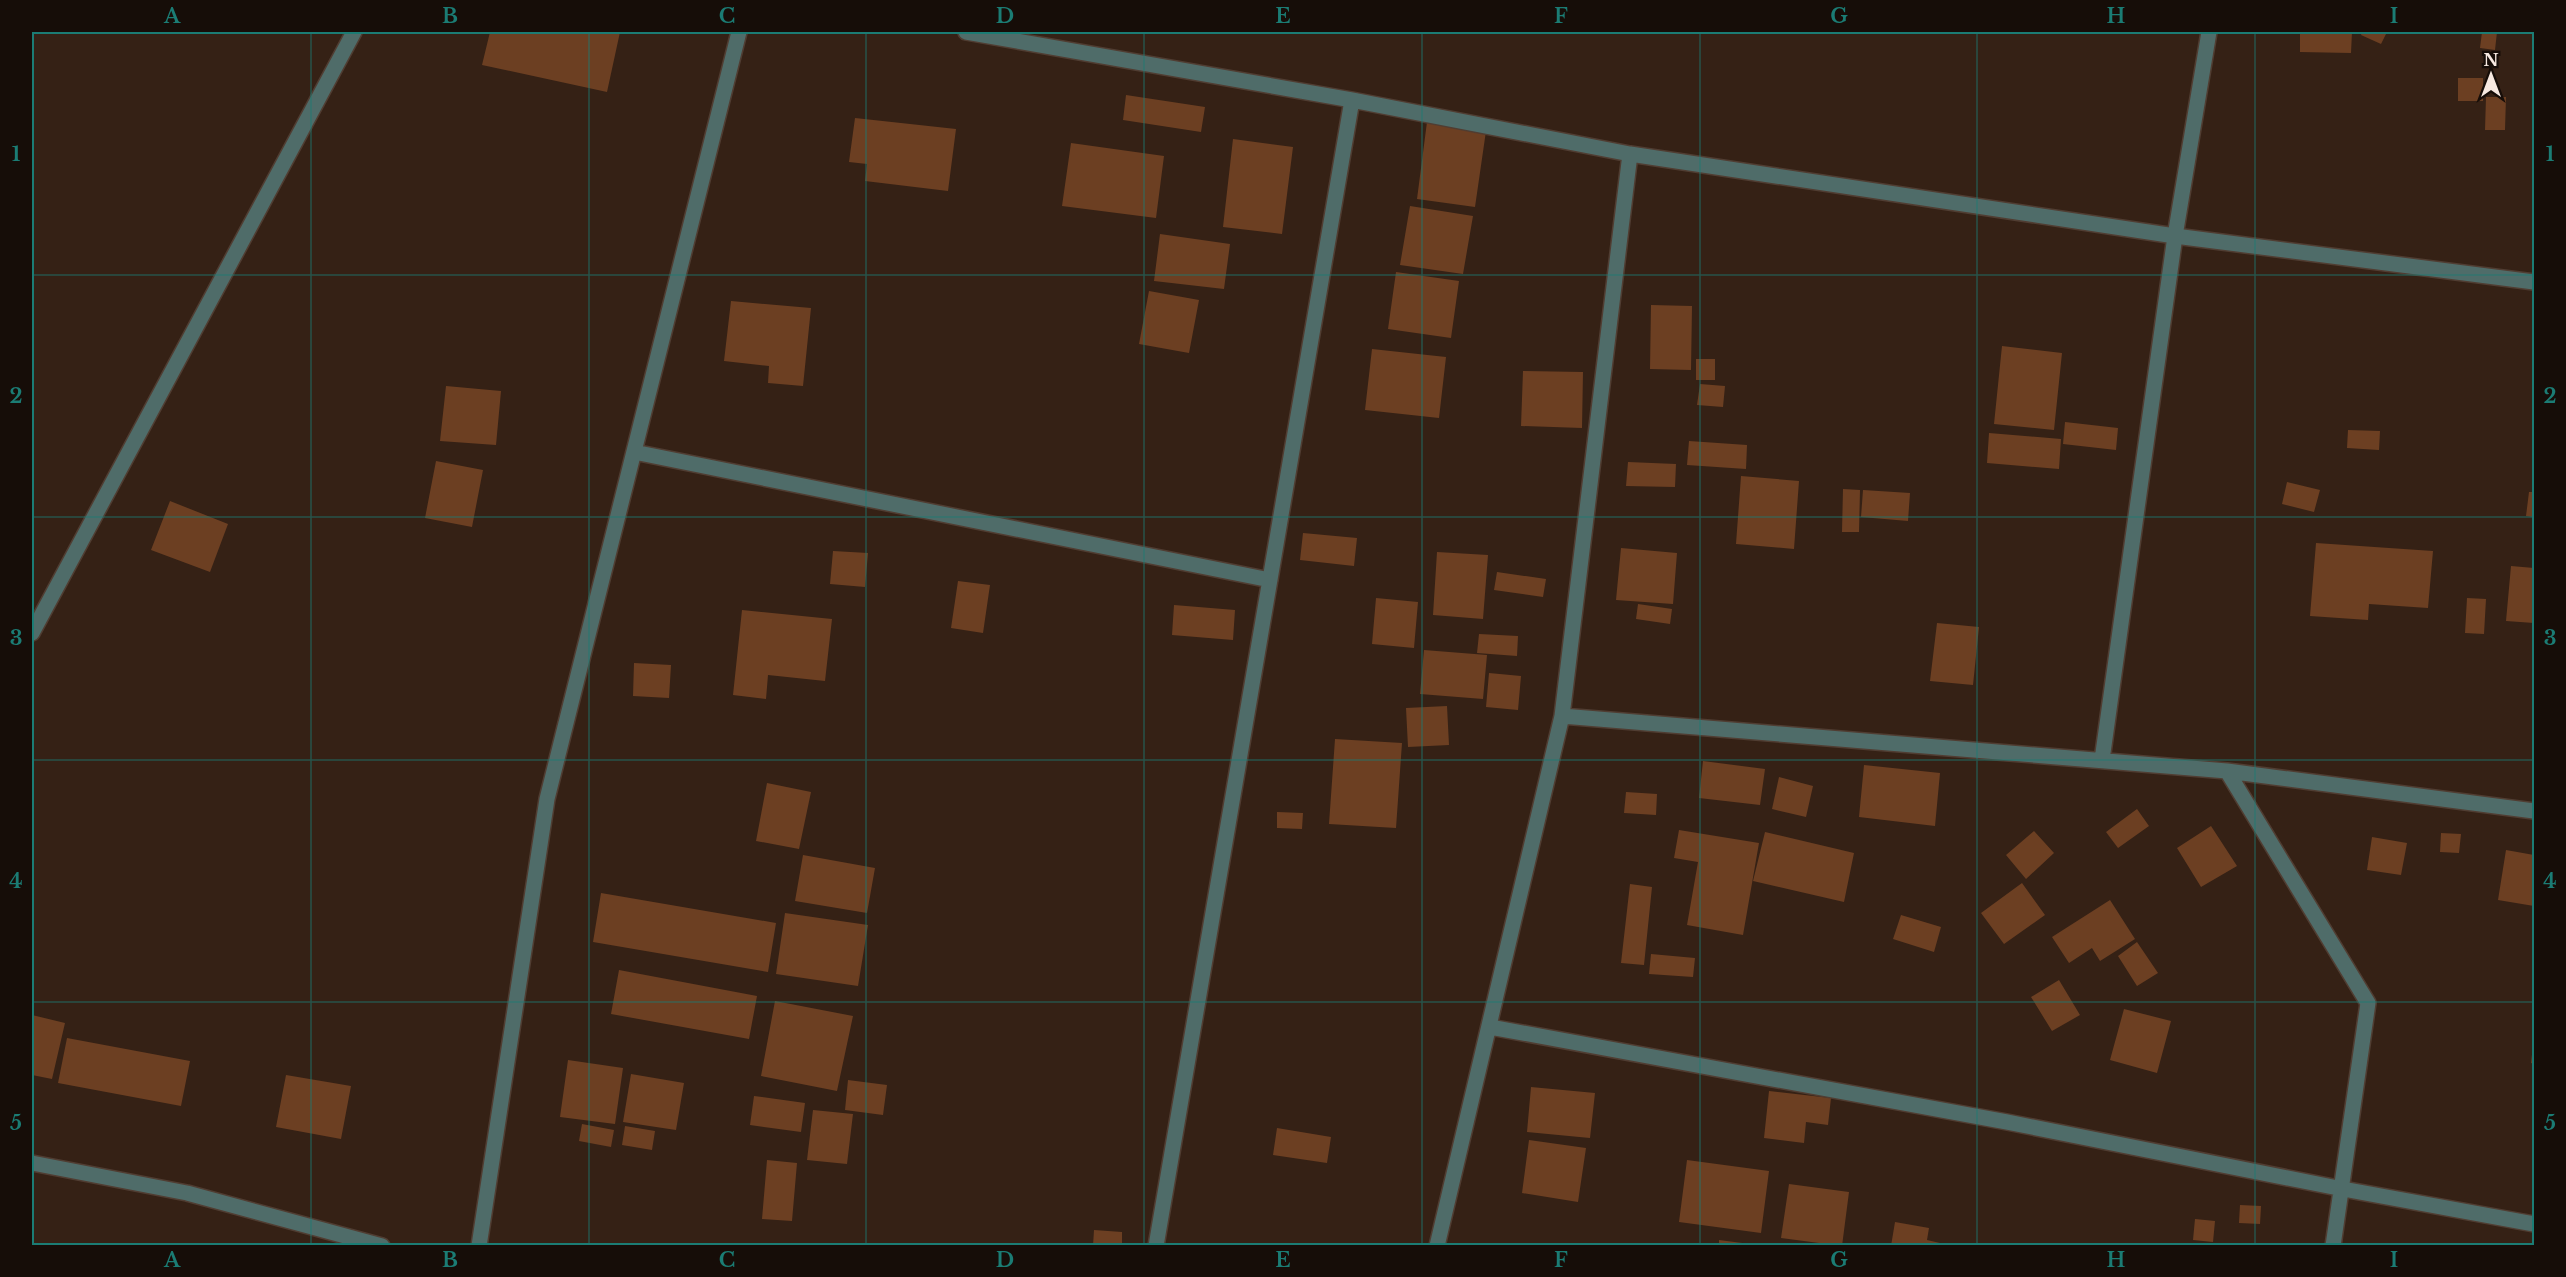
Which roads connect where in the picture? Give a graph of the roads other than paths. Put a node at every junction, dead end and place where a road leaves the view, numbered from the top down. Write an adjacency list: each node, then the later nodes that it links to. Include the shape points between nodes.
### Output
1 (354, 32): 11 (street)
2 (739, 32): 9 (street)
3 (966, 32): 5 (street)
4 (2209, 32): 7 (street)
5 (1352, 100): 6 (street); 10 (street)
6 (1630, 154): 7 (street); 12 (street)
7 (2175, 236): 8 (street); 13 (street)
8 (2535, 282)
9 (634, 452): 10 (street); 21 (street, via 548,799)
10 (1270, 580): 22 (street)
11 (32, 633)
12 (1562, 716): 13 (street); 16 (street)
13 (2102, 760): 14 (street)
14 (2227, 771): 15 (street); 18 (street, via 2368,1003)
15 (2535, 811)
16 (1490, 1026): 18 (street, via 1995,1119); 23 (street)
17 (32, 1163): 20 (street, via 187,1193)
18 (2343, 1189): 19 (street); 24 (street)
19 (2535, 1224)
20 (382, 1245)
21 (479, 1245)
22 (1156, 1245)
23 (1437, 1245)
24 (2333, 1245)

